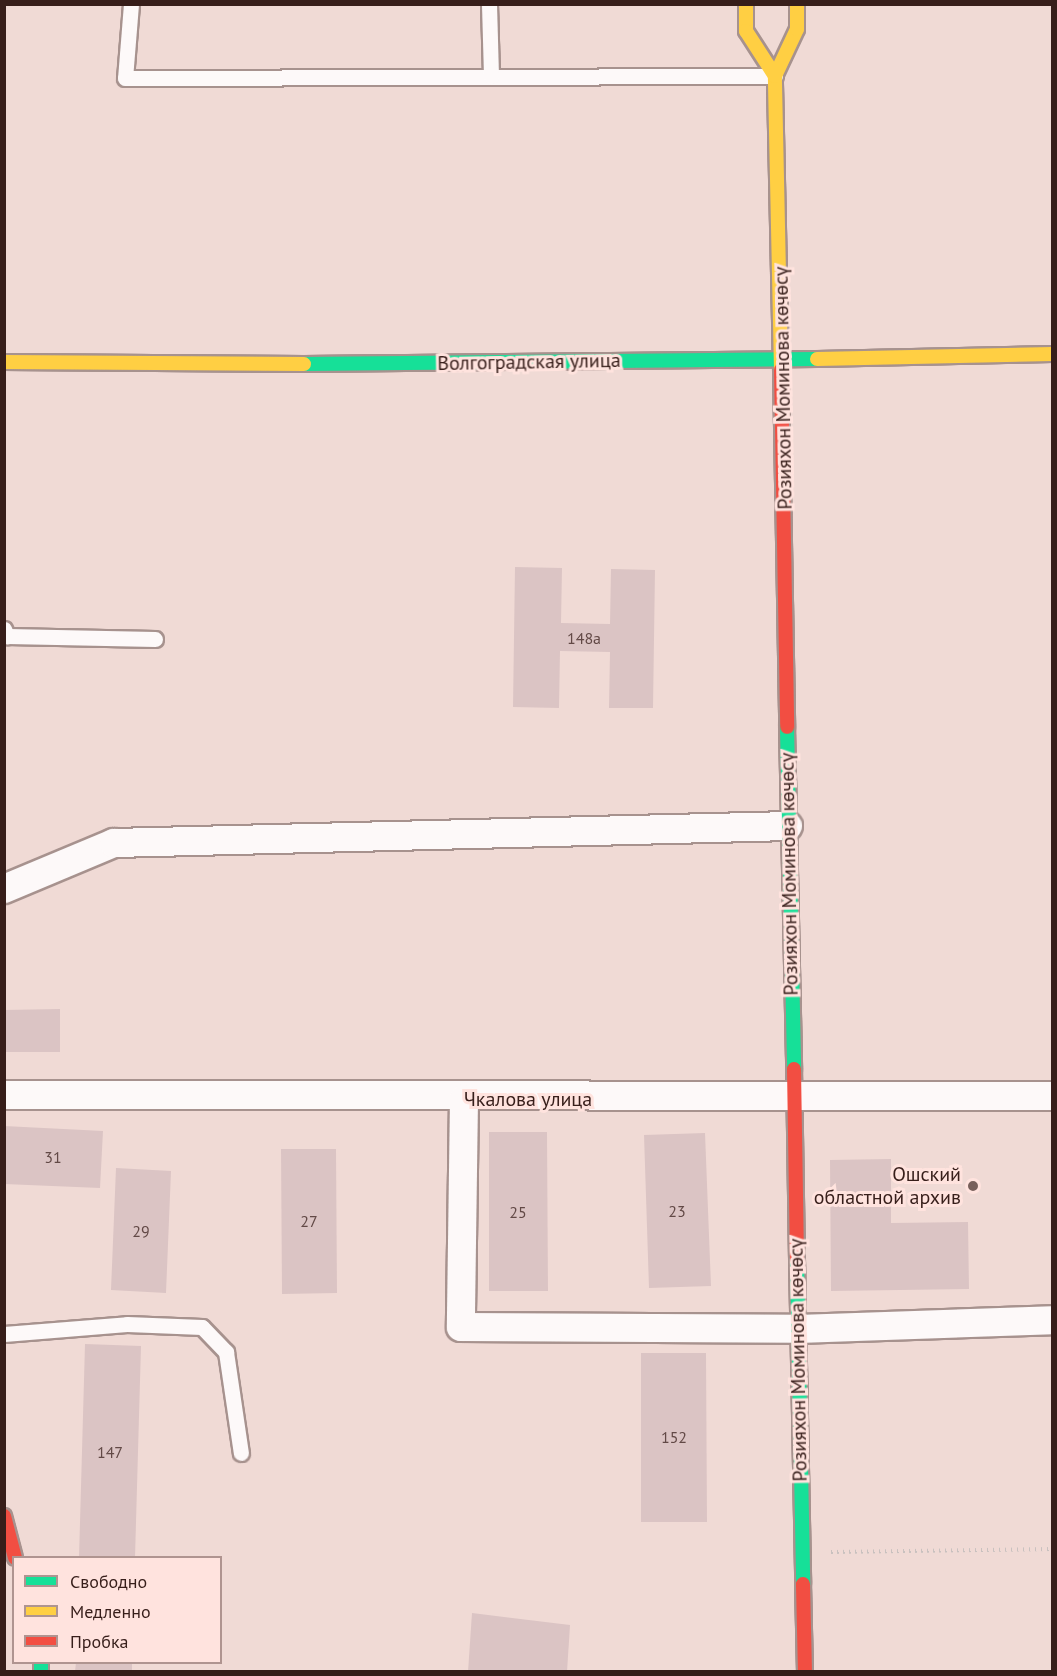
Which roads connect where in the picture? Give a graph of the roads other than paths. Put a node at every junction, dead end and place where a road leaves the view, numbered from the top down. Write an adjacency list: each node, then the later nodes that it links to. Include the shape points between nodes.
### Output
1 (131, 4): 5 (lane, via 125,78)
2 (489, 4): 5 (lane)
3 (746, 4): 6 (street, via 746,31)
4 (797, 4): 6 (street, Розияхон Моминова көчөсү, via 797,29)
5 (492, 76): 6 (lane)
6 (775, 76): 8 (street, Розияхон Моминова көчөсү)
7 (1053, 354): 8 (street, Волгоградская улица)
8 (784, 356): 9 (street, Волгоградская улица, via 478,364); 12 (street, Розияхон Моминова көчөсү)
9 (4, 362)
10 (4, 629): 11 (lane, via 7,636)
11 (155, 639)
12 (788, 826): 13 (street, via 114,843); 16 (street, Розияхон Моминова көчөсү)
13 (4, 889)
14 (4, 1095): 17 (street, Чкалова улица)
15 (1053, 1096): 16 (street, Чкалова улица)
16 (791, 1098): 17 (street, Чкалова улица); 19 (street, Розияхон Моминова көчөсү)
17 (465, 1099): 19 (street, via 461,1326)
18 (1053, 1320): 19 (street)
19 (798, 1329): 24 (street, Розияхон Моминова көчөсү)
20 (4, 1334): 21 (lane, via 127,1324 202,1327 226,1352)
21 (241, 1453)
22 (4, 1516): 23 (street)
23 (15, 1556)
24 (805, 1671)

